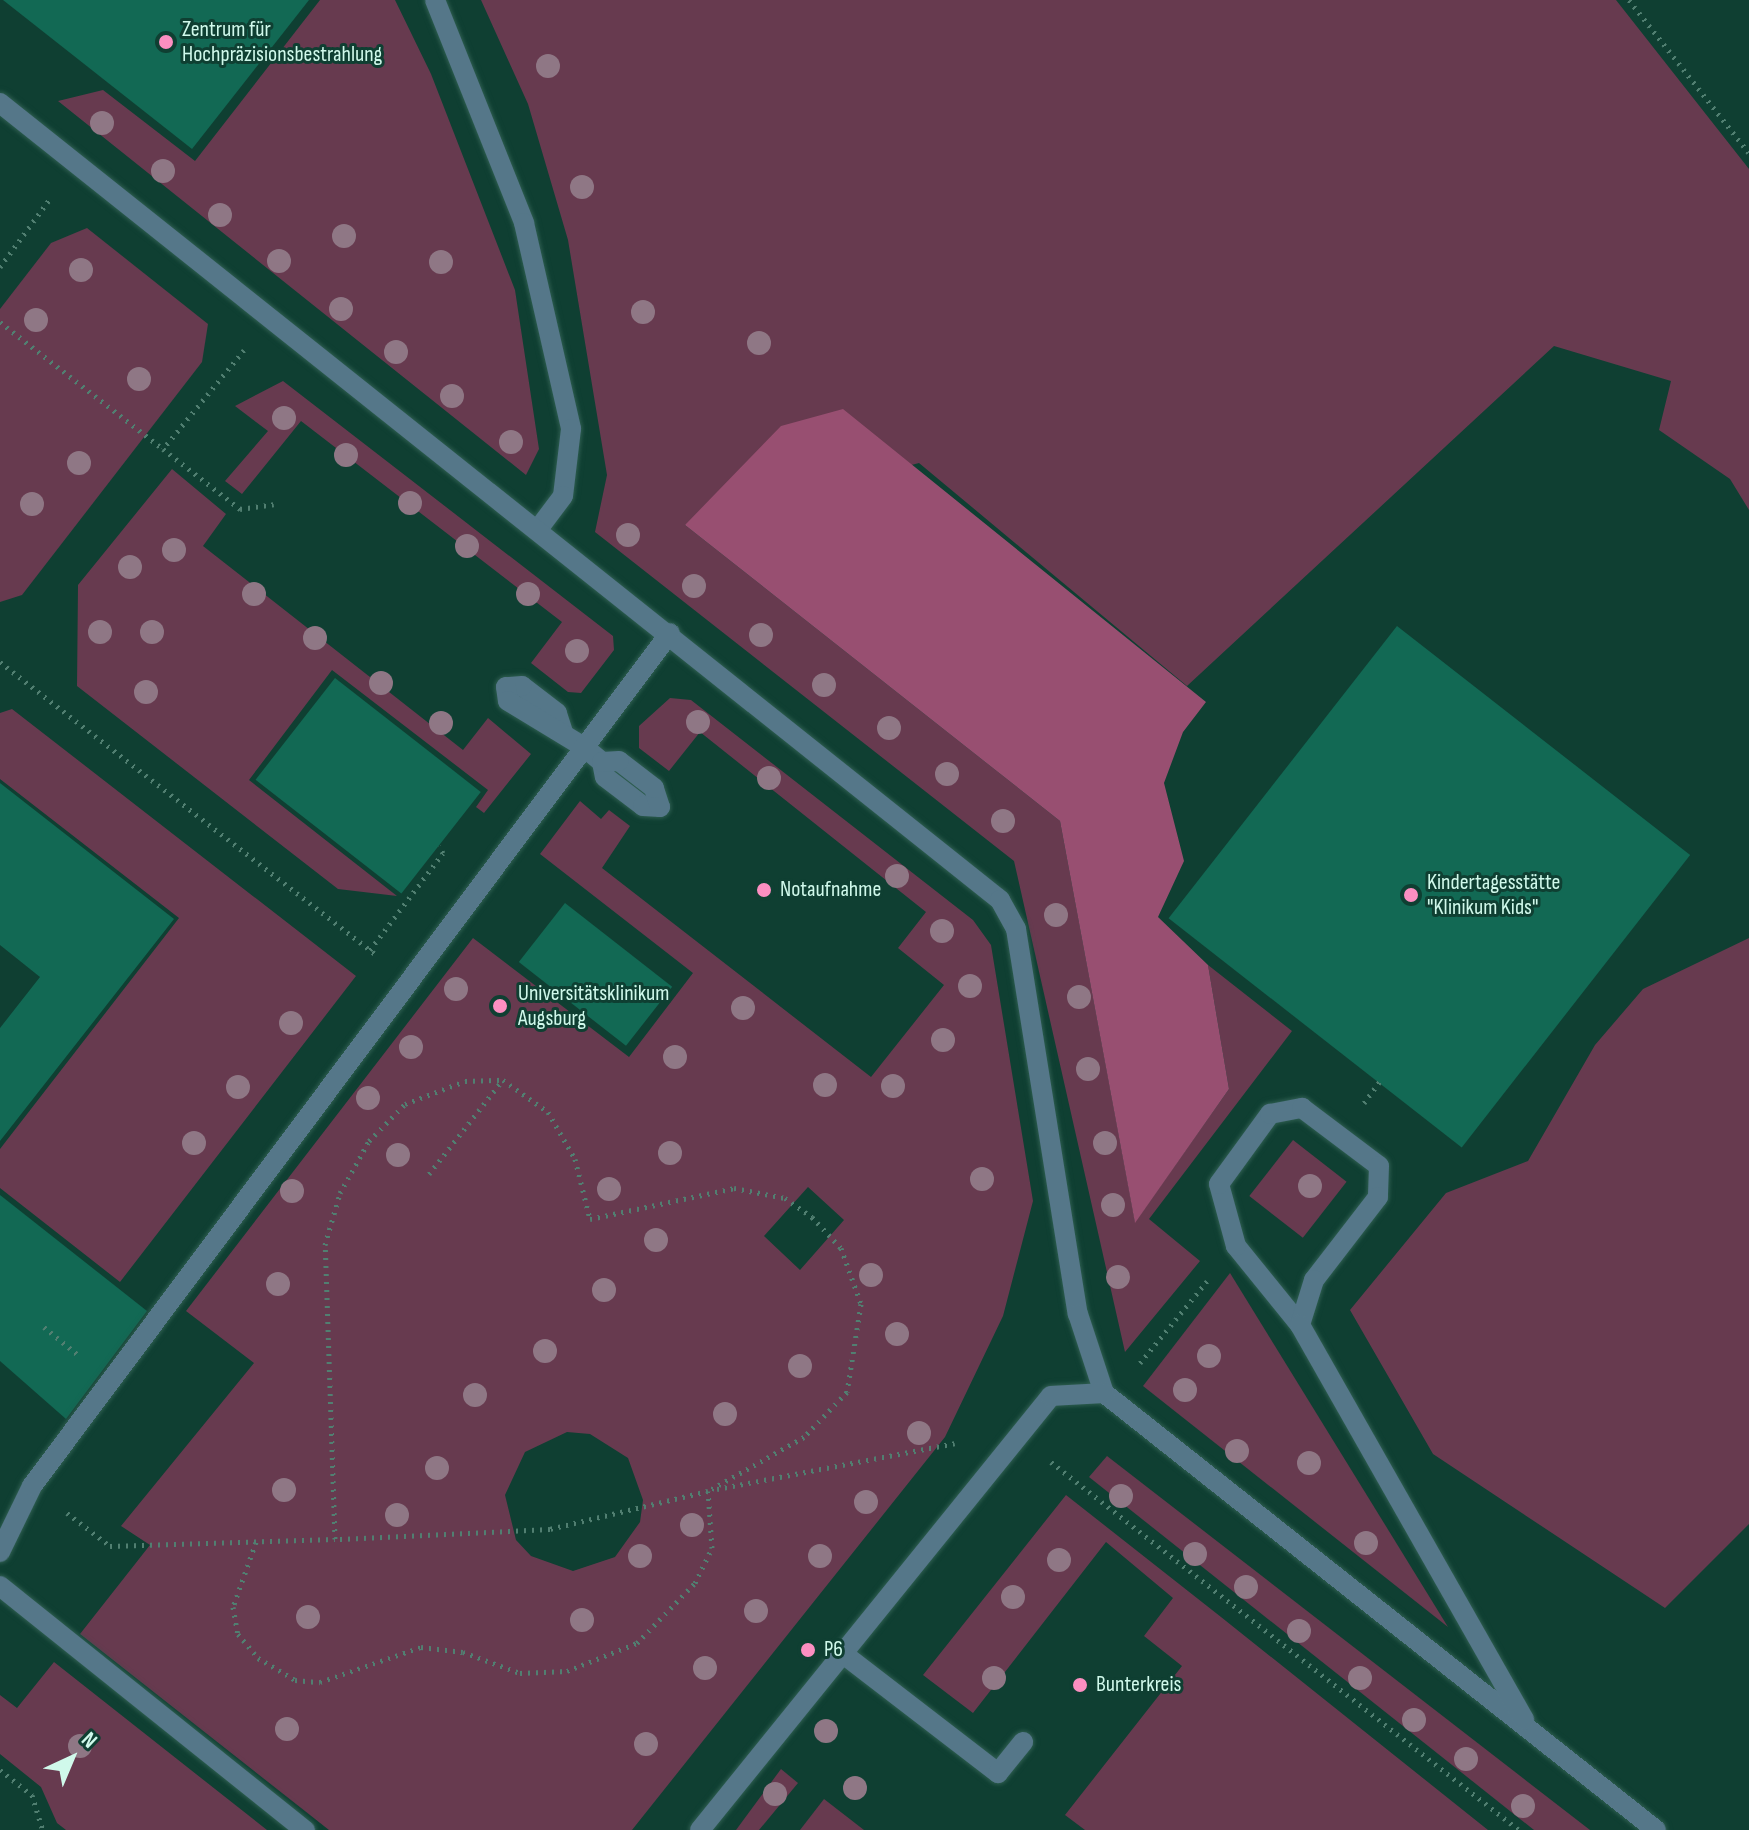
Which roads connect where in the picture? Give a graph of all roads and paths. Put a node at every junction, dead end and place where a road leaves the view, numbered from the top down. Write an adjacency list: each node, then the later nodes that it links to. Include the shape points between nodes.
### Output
1 (435, 0): 11 (lane, via 524,223 571,429 563,496)
2 (1629, 0): 4 (path)
3 (0, 103): 5 (lane)
4 (1749, 153)
5 (76, 163): 6 (path); 7 (lane)
6 (0, 267)
7 (271, 317): 9 (path); 11 (lane)
8 (0, 322): 9 (path)
9 (163, 449): 10 (path, via 240,509)
10 (274, 504)
11 (540, 527): 12 (lane)
12 (670, 633): 15 (lane); 24 (lane, via 1000,900 1016,929 1078,1314)
13 (0, 662): 18 (path)
14 (563, 732): 15 (lane)
15 (584, 747): 16 (lane); 19 (lane)
16 (602, 762)
17 (439, 846): 18 (path, via 443,853)
18 (370, 950): 19 (path)
19 (407, 980): 26 (lane)
20 (503, 1080): 21 (path); 27 (path, via 548,1112 575,1159 590,1219 683,1196 757,1190 812,1217 846,1257 861,1304 847,1392 804,1437); 28 (path, via 465,1081 405,1104 369,1141 340,1193 325,1245)
21 (429, 1174)
22 (1236, 1246): 23 (lane); 23 (lane, via 1219,1184 1270,1114 1302,1108 1379,1166 1378,1197 1314,1280); 24 (path, via 1135,1370)
23 (1300, 1325): 33 (lane)
24 (1104, 1393): 25 (lane, via 1051,1396); 33 (lane)
25 (1017, 1436): 27 (path); 32 (lane); 39 (path)
26 (32, 1486): 29 (path, via 110,1546); 30 (lane)
27 (708, 1491): 28 (path, via 550,1529); 29 (path, via 712,1548 695,1583 637,1643 567,1671 520,1673 463,1652 421,1647 320,1682 295,1680 258,1658 238,1634 233,1607)
28 (335, 1539): 29 (path)
29 (256, 1542)
30 (0, 1552)
31 (0, 1586): 37 (lane)
32 (842, 1653): 34 (lane, via 998,1773); 38 (lane)
33 (1530, 1731): 40 (lane)
34 (1023, 1742)
35 (0, 1770): 36 (path, via 32,1795)
36 (43, 1830)
37 (305, 1830)
38 (700, 1830)
39 (1519, 1830)
40 (1656, 1830)

